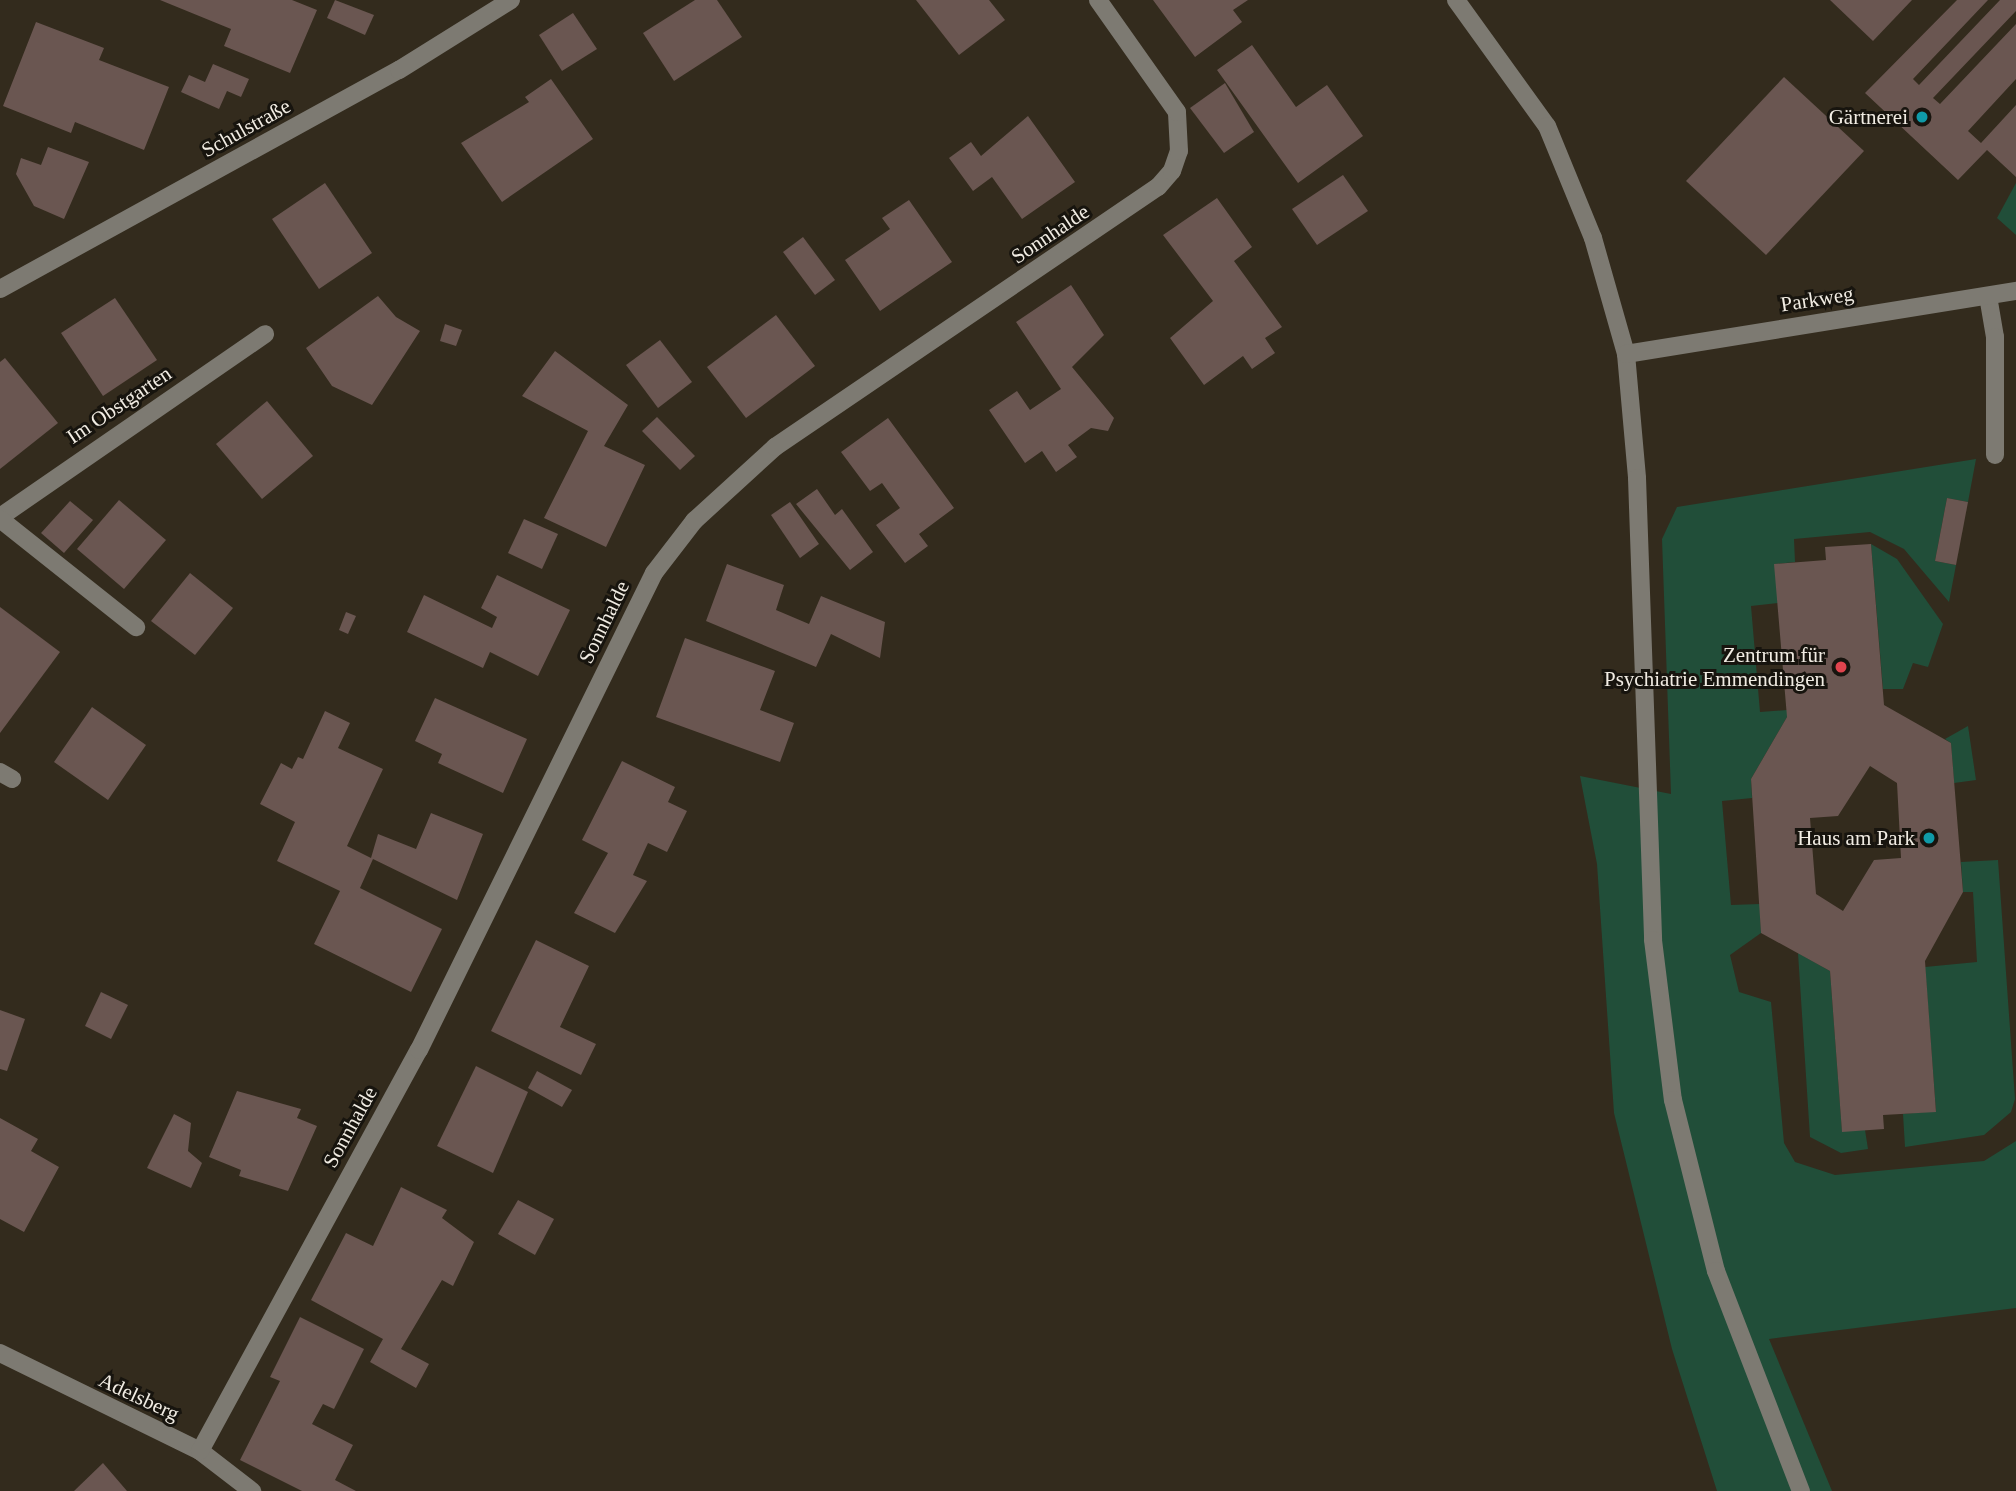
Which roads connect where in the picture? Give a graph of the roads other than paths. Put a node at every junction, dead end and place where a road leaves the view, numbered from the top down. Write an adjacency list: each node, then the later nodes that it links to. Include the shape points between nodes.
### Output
1 (510, 0): 4 (street, Schulstraße, via 399,69)
2 (1098, 0): 13 (street, Sonnhalde, via 1177,112 1179,151 1172,171 1158,187 775,447 694,521 653,573 419,1050)
3 (1456, 0): 8 (street, via 1547,126 1594,238)
4 (0, 289)
5 (2016, 291): 6 (street, Parkweg)
6 (1988, 296): 8 (street, Parkweg); 9 (street, via 1995,337)
7 (265, 334): 10 (street, Im Obstgarten)
8 (1626, 354): 15 (street, via 1637,478 1653,940 1673,1100 1716,1271)
9 (1995, 455)
10 (0, 518): 11 (street, Im Obstgarten)
11 (136, 627)
12 (0, 1353): 13 (street, Adelsberg)
13 (200, 1451): 14 (street, Adelsberg)
14 (252, 1491)
15 (1801, 1491)

